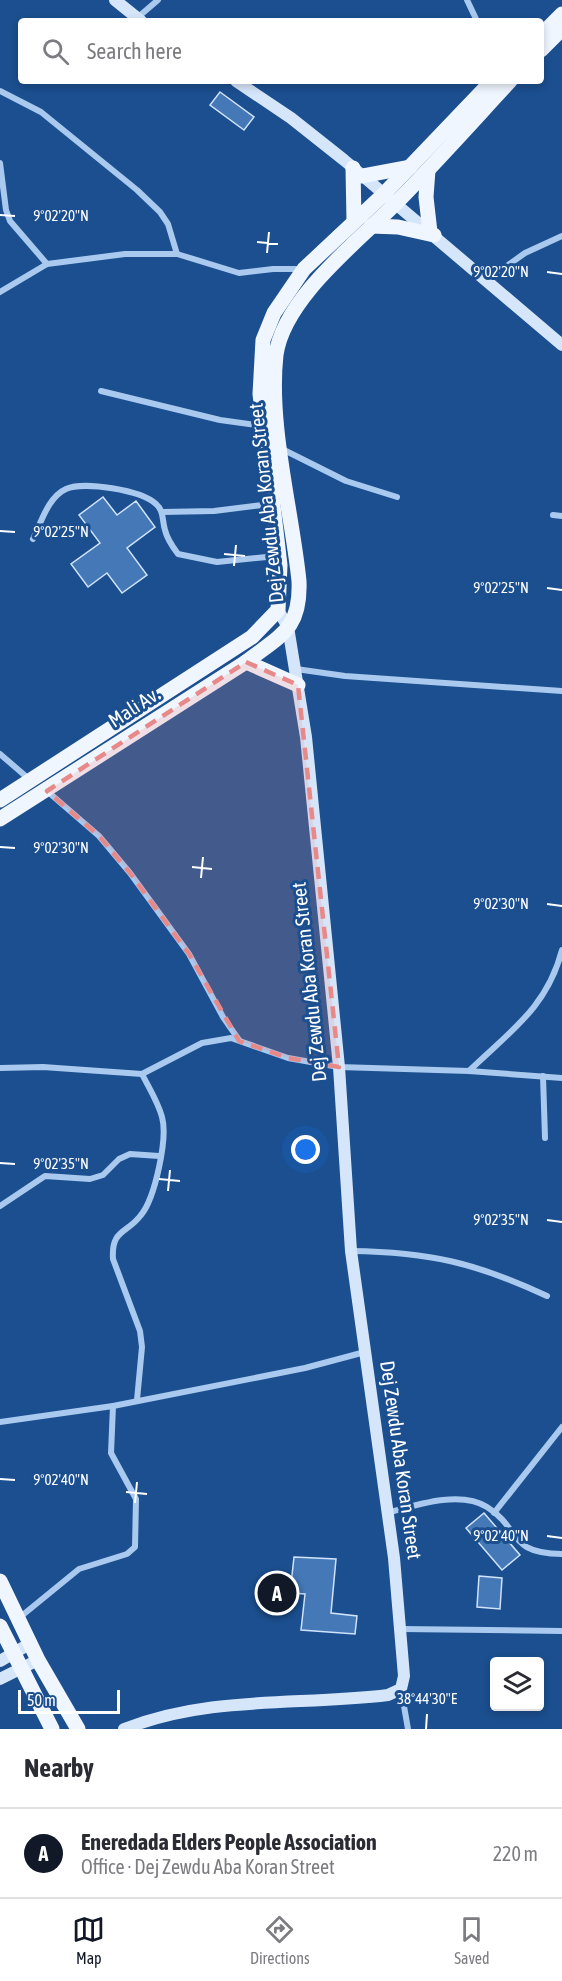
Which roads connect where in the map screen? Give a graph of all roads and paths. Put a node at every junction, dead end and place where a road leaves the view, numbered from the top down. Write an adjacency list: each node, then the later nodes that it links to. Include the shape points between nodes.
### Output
1 (115, 0): 5 (main road)
2 (158, 0): 6 (street)
3 (467, 0): 7 (street)
4 (562, 14): 9 (main road)
5 (136, 18)
6 (140, 18)
7 (476, 18)
8 (562, 29): 10 (main road)
9 (544, 32)
10 (544, 47)
11 (240, 84): 18 (main road, via 291,118)
12 (489, 84): 16 (main road, Dej Zewdu Aba Koran Street)
13 (507, 84): 17 (main road, Dej Zewdu Aba Koran Street)
14 (0, 91): 24 (street, via 41,112 137,190 168,224)
15 (0, 163): 25 (street, via 10,221)
16 (410, 167): 18 (main road); 19 (main road, Dej Zewdu Aba Koran Street)
17 (428, 170): 19 (main road, Dej Zewdu Aba Koran Street); 22 (main road, via 426,197)
18 (358, 172): 19 (main road); 20 (main road)
19 (389, 200): 20 (main road, Dej Zewdu Aba Koran Street); 21 (main road, Dej Zewdu Aba Koran Street); 22 (main road)
20 (354, 220): 26 (main road, Dej Zewdu Aba Koran Street)
21 (371, 226): 22 (main road); 31 (main road, Dej Zewdu Aba Koran Street, via 334,261 287,324 276,354)
22 (432, 234): 27 (main road)
23 (562, 236): 27 (street, via 525,253)
24 (177, 254): 25 (street, via 125,254); 26 (street, via 239,273)
25 (47, 264): 28 (street)
26 (304, 269): 31 (main road, Dej Zewdu Aba Koran Street, via 274,313 263,340 260,394)
27 (487, 280): 29 (main road)
28 (0, 292)
29 (562, 345)
30 (101, 391): 31 (street, via 220,420)
31 (270, 425): 32 (main road, Dej Zewdu Aba Koran Street); 34 (main road, Dej Zewdu Aba Koran Street)
32 (281, 448): 33 (street, via 346,481); 41 (main road, Dej Zewdu Aba Koran Street, via 299,581 299,612)
33 (397, 497)
34 (271, 504): 35 (street, via 214,512); 39 (main road, Dej Zewdu Aba Koran Street)
35 (162, 512): 38 (street, via 137,493 91,486 66,489 52,500); 39 (street, via 169,542 178,554 217,562)
36 (553, 515): 37 (street)
37 (562, 516)
38 (33, 539)
39 (278, 555): 40 (main road, Dej Zewdu Aba Koran Street)
40 (278, 610): 41 (main road); 47 (main road, Mali Av., via 252,637)
41 (288, 627): 42 (main road, Mali Av.); 43 (main road, Dej Zewdu Aba Koran Street)
42 (246, 662): 44 (main road); 48 (main road, Mali Av.)
43 (296, 669): 44 (main road, Dej Zewdu Aba Koran Street); 45 (street)
44 (298, 685): 53 (main road, Dej Zewdu Aba Koran Street)
45 (562, 691)
46 (0, 754): 47 (street)
47 (30, 780): 48 (street); 49 (main road, Mali Av.)
48 (47, 791): 50 (main road, Mali Av.); 52 (street, via 99,836 130,873 189,954)
49 (0, 800)
50 (0, 819)
51 (562, 950): 55 (street, via 551,980 532,1012)
52 (239, 1041): 53 (street, via 288,1058); 56 (street, via 231,1038 202,1043)
53 (339, 1067): 55 (street); 62 (main road, Dej Zewdu Aba Koran Street)
54 (0, 1068): 56 (street)
55 (469, 1071): 57 (street)
56 (142, 1074): 60 (street, via 162,1114)
57 (543, 1076): 58 (street); 59 (street)
58 (562, 1078)
59 (545, 1138)
60 (159, 1156): 61 (street, via 130,1154 103,1175 90,1179 45,1176); 65 (street, via 157,1180 147,1208 115,1237 112,1248 140,1331)
61 (0, 1206)
62 (351, 1251): 63 (street, via 384,1251 456,1261); 64 (main road, Dej Zewdu Aba Koran Street)
63 (547, 1296)
64 (365, 1352): 65 (street, via 305,1368); 69 (main road, Dej Zewdu Aba Koran Street)
65 (137, 1400): 66 (street)
66 (113, 1406): 67 (street); 73 (street, via 111,1453 136,1499 135,1547 127,1554 79,1569)
67 (0, 1422)
68 (562, 1427): 70 (street)
69 (387, 1513): 70 (street, via 445,1501 477,1504); 75 (main road, Dej Zewdu Aba Koran Street)
70 (494, 1513): 71 (street, via 521,1544 537,1552)
71 (562, 1554)
72 (0, 1581): 73 (main road)
73 (19, 1618): 77 (main road)
74 (0, 1626): 78 (main road)
75 (401, 1629): 76 (street); 82 (main road, Dej Zewdu Aba Koran Street, via 404,1676)
76 (562, 1631)
77 (31, 1643): 78 (main road); 79 (main road)
78 (6, 1657): 80 (main road)
79 (38, 1660): 80 (main road); 84 (main road)
80 (21, 1668): 81 (main road); 83 (main road)
81 (0, 1679)
82 (400, 1689): 85 (main road, via 388,1695 353,1699 219,1704); 86 (street)
83 (52, 1729)
84 (78, 1729)
85 (124, 1729)
86 (408, 1729)

